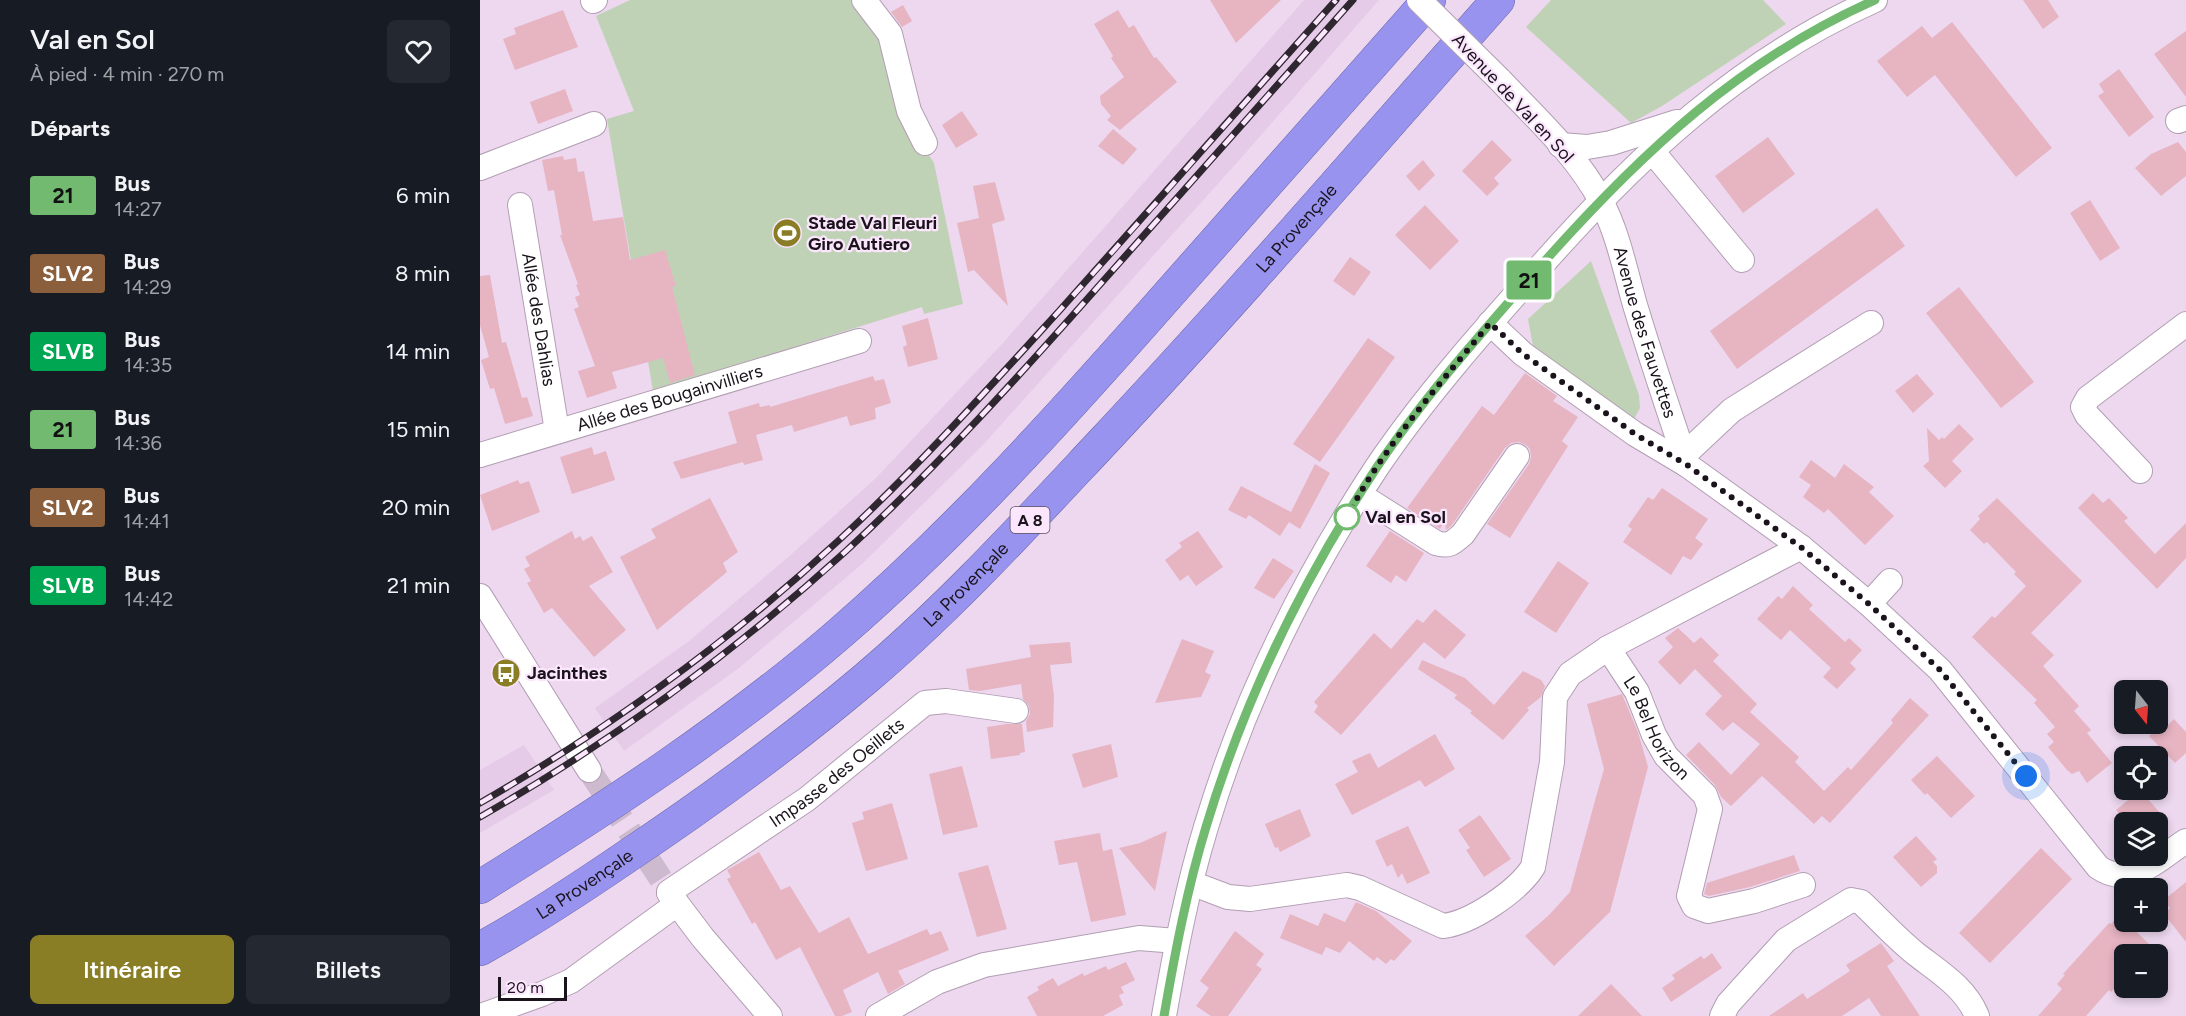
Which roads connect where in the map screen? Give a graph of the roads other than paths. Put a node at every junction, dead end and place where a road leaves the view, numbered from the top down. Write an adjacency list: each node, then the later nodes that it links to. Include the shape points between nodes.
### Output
1 (864, 0): 8 (street, via 890,34 909,111)
2 (1419, 0): 9 (street, Avenue de Val en Sol, bridge)
3 (1429, 0): 35 (highway, via 1094,378 916,563 759,699 560,838)
4 (1498, 0): 38 (highway, La Provençale / A 8, via 1137,406 942,609 867,678 788,742 676,824)
5 (1875, 0): 6 (street, via 1799,38)
6 (1685, 120): 9 (street, via 1611,143); 10 (street)
7 (594, 124): 11 (street)
8 (925, 143)
9 (1560, 146): 12 (street, Avenue de Val en Sol)
10 (1652, 151): 12 (street); 14 (street)
11 (480, 168)
12 (1601, 201): 15 (street); 22 (street, Avenue des Fauvettes)
13 (520, 206): 19 (street, Allée des Dahlias)
14 (1742, 260)
15 (1490, 323): 22 (street, Avenue des Fauvettes, via 1523,354 1635,434); 24 (street, via 1421,407)
16 (1871, 323): 22 (street, via 1732,410)
17 (2186, 324): 23 (street, via 2088,398 2083,407)
18 (859, 341): 19 (street, Allée des Bougainvilliers)
19 (557, 431): 20 (street, Allée des Bougainvilliers)
20 (480, 454)
21 (1517, 456): 24 (street, via 1463,534 1445,546)
22 (1685, 460): 25 (street, Avenue des Fauvettes)
23 (2140, 471)
24 (1360, 495): 33 (street, via 1318,563 1246,713 1205,829)
25 (1802, 548): 28 (street, Avenue des Fauvettes); 29 (street)
26 (1890, 581): 28 (street)
27 (480, 596): 31 (street)
28 (1869, 604): 32 (street, Avenue des Fauvettes, via 1940,670 2108,875 2123,877 2139,872)
29 (1608, 648): 33 (street, via 1570,674 1555,697 1552,762 1533,867 1486,910 1456,925 1443,926 1347,885 1250,899 1228,897); 34 (street, Le Bel Horizon, via 1637,692 1666,756 1705,795 1710,809 1689,896 1694,906 1708,911)
30 (1016, 711): 36 (street, Impasse des Oeillets, via 946,701 925,703 807,799)
31 (589, 770)
32 (2186, 841)
33 (1191, 883): 37 (street)
34 (1803, 885)
35 (480, 887)
36 (669, 892): 39 (street, Impasse des Oeillets, via 637,935 571,981); 40 (street)
37 (1177, 941): 41 (street, via 1139,938 984,965 937,982); 42 (street)
38 (480, 949)
39 (481, 1016)
40 (770, 1016)
41 (878, 1016)
42 (1164, 1016)
43 (1722, 1016): 44 (street, via 1728,1004 1786,940 1851,900 1861,902 1941,972 1971,1001)
44 (1977, 1016)

